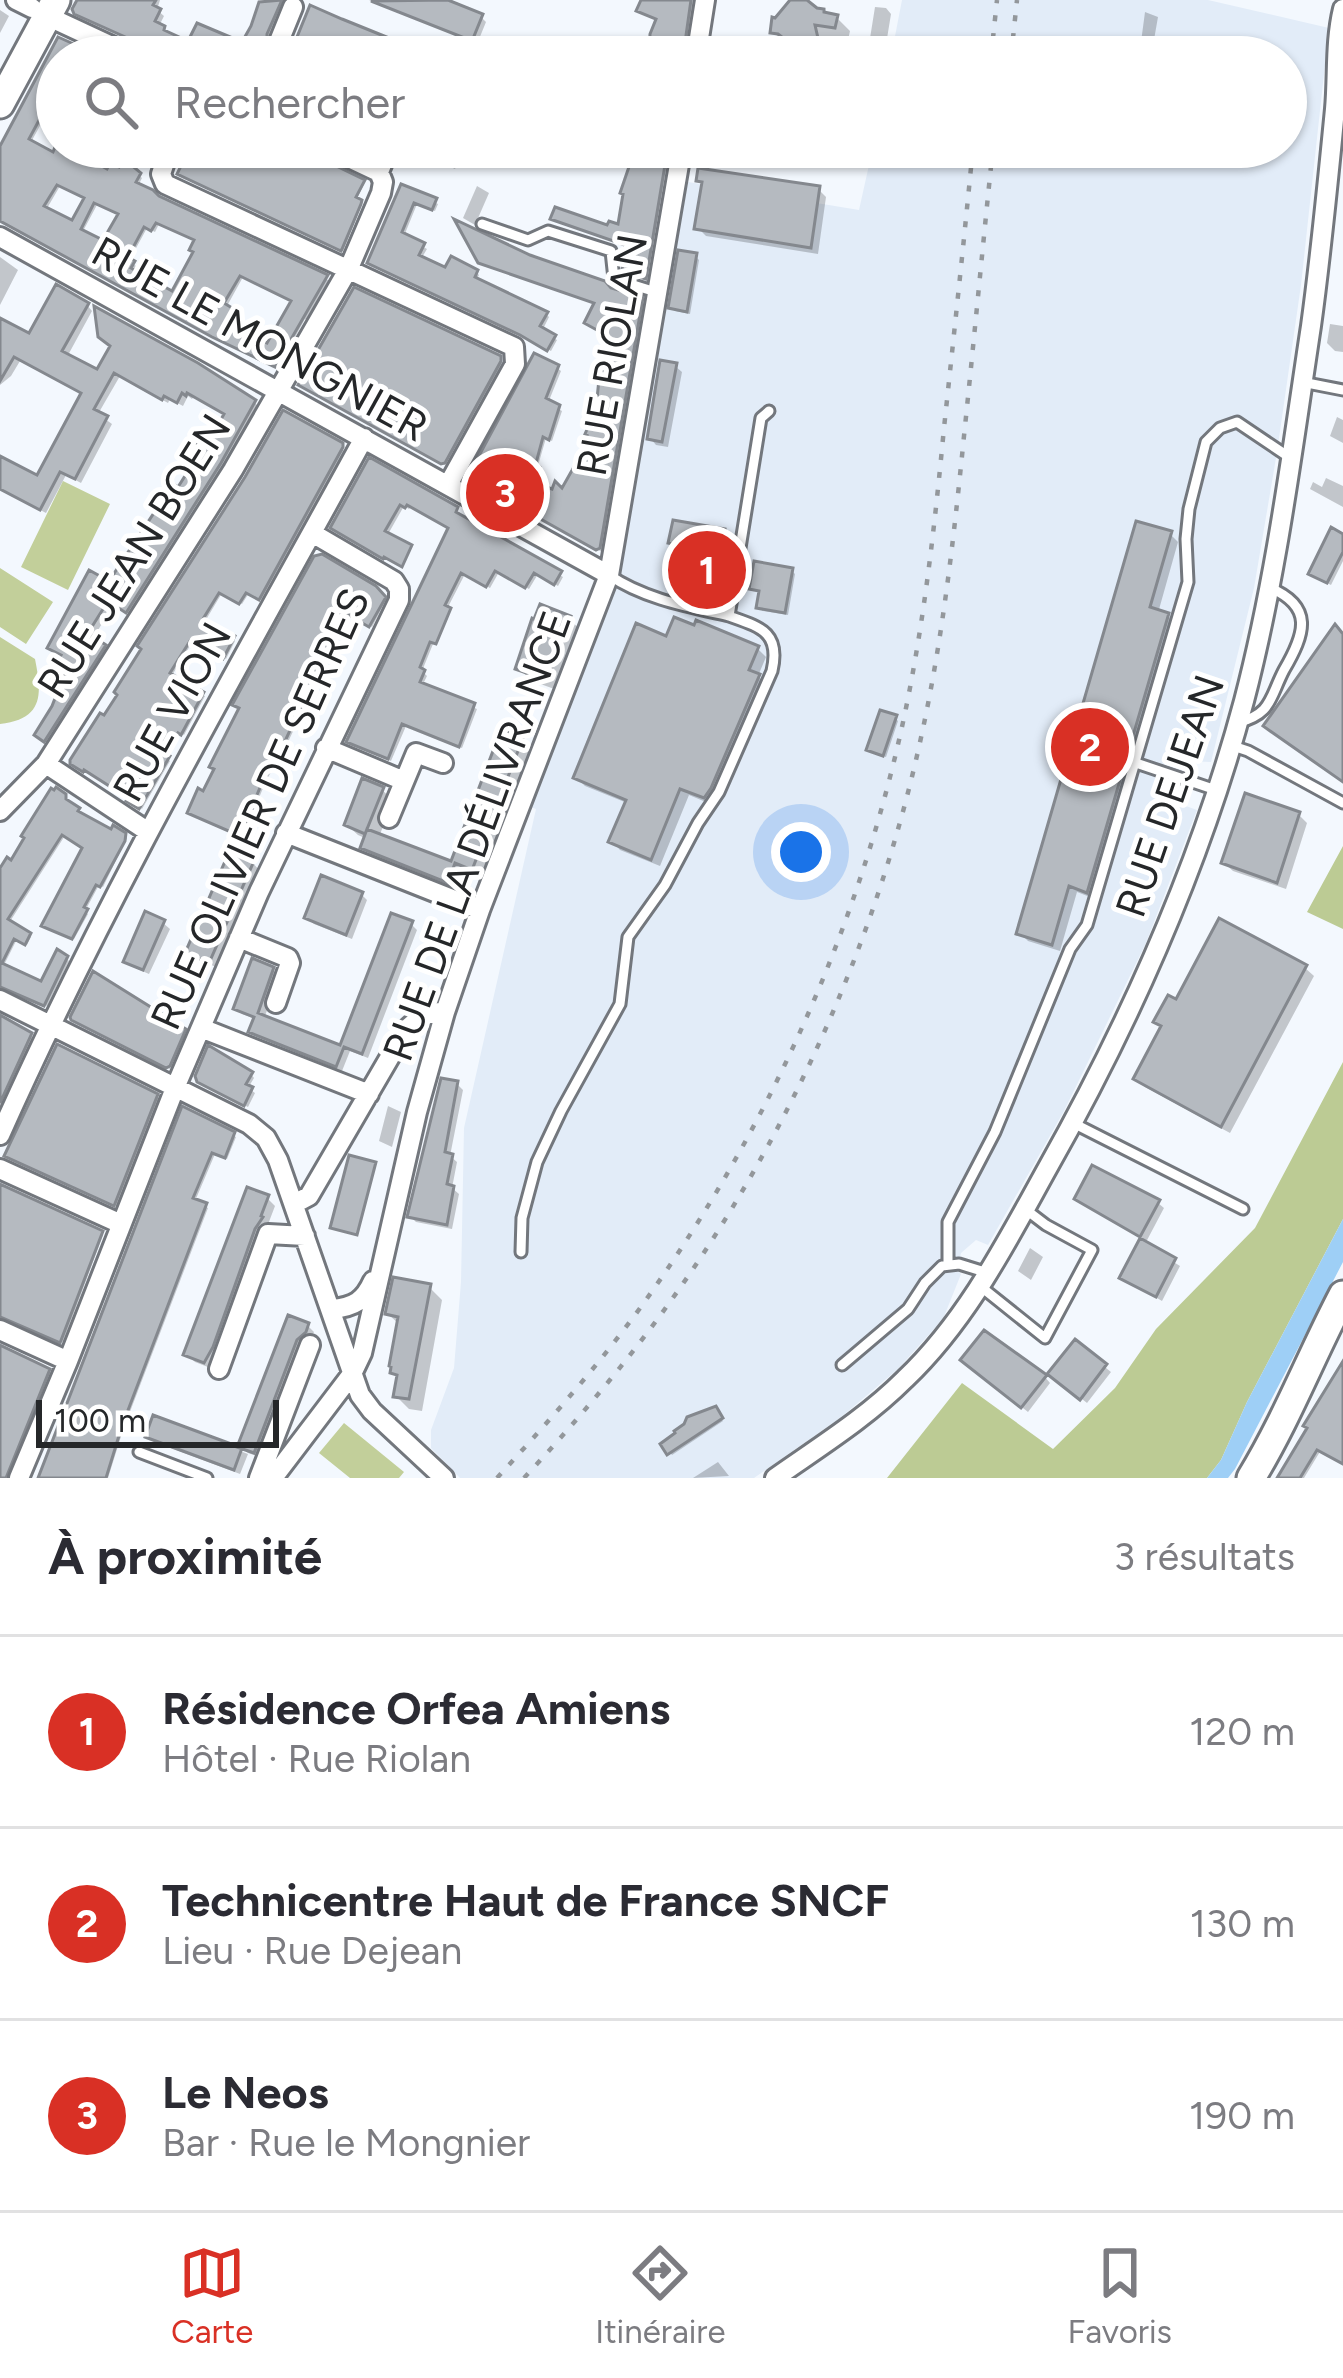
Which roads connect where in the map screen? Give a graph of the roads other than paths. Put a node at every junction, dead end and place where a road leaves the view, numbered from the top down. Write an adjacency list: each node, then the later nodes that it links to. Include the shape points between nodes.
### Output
1 (705, 0): 7 (street)
2 (39, 4): 5 (street); 8 (street); 9 (lane); 10 (street)
3 (293, 7): 6 (street)
4 (1343, 9): 11 (street, RUE DEJEAN)
5 (97, 36)
6 (281, 36)
7 (699, 36)
8 (0, 66)
9 (0, 86)
10 (0, 104)
11 (1338, 130): 21 (street, RUE DEJEAN)
12 (163, 168): 19 (street, via 166,184)
13 (371, 168): 16 (street)
14 (381, 168): 16 (street, RUE JEAN BOEN)
15 (679, 168): 20 (street, RUE RIOLAN)
16 (379, 172): 19 (street, RUE JEAN BOEN, via 381,193)
17 (482, 224): 20 (lane, via 528,240 548,231 611,251 614,279)
18 (0, 237): 22 (street, RUE LE MONGNIER)
19 (349, 268): 22 (street, RUE JEAN BOEN); 27 (street, via 514,347 515,364)
20 (659, 292): 29 (street, RUE RIOLAN)
21 (1302, 382): 23 (lane); 26 (street, RUE DEJEAN)
22 (279, 390): 25 (street, RUE LE MONGNIER); 37 (street, RUE JEAN BOEN)
23 (1343, 390)
24 (769, 411): 31 (lane, via 761,418)
25 (364, 438): 27 (street, RUE LE MONGNIER); 28 (street, RUE VION)
26 (1291, 458): 30 (street, RUE DEJEAN); 36 (lane, via 1237,422 1206,442 1189,508 1188,581)
27 (448, 485): 29 (street, RUE LE MONGNIER)
28 (312, 533): 34 (street, RUE OLIVIER DE SERRES, via 399,589); 43 (street, RUE VION)
29 (610, 575): 31 (lane); 45 (street, RUE DE LA DÉLIVRANCE)
30 (1268, 586): 32 (street, RUE DEJEAN); 32 (lane, via 1292,600 1302,635 1266,708)
31 (729, 616): 62 (lane, via 770,636 772,670 719,792 628,937 620,1004 537,1162)
32 (1237, 723): 33 (street, RUE DEJEAN)
33 (1230, 745): 39 (street, RUE DEJEAN); 40 (lane)
34 (326, 748): 38 (street); 44 (street, RUE OLIVIER DE SERRES)
35 (443, 763): 38 (street, via 416,753)
36 (1136, 763): 39 (lane); 64 (lane, via 1087,925 947,1222)
37 (46, 764): 41 (street, RUE JEAN BOEN); 43 (street)
38 (404, 781): 42 (street)
39 (1216, 790): 54 (street, RUE DEJEAN, via 1185,884)
40 (1343, 803)
41 (0, 811)
42 (389, 818)
43 (147, 831): 50 (street, RUE VION)
44 (286, 833): 45 (street); 46 (street, RUE OLIVIER DE SERRES)
45 (480, 910): 49 (street, RUE DE LA DÉLIVRANCE)
46 (239, 938): 48 (street, via 288,958); 51 (street, RUE OLIVIER DE SERRES)
47 (0, 1000): 50 (street)
48 (276, 1003)
49 (445, 1012): 53 (street, via 429,1012 405,1031); 63 (street, RUE DE LA DÉLIVRANCE)
50 (49, 1024): 52 (street); 55 (street, RUE VION)
51 (201, 1028): 52 (street, RUE OLIVIER DE SERRES); 53 (street)
52 (175, 1088): 57 (street, via 258,1130); 60 (street, RUE OLIVIER DE SERRES)
53 (369, 1094): 57 (street, via 309,1196)
54 (1072, 1123): 58 (street, RUE DEJEAN); 59 (lane)
55 (0, 1135)
56 (0, 1169): 60 (street)
57 (294, 1204): 61 (street)
58 (1025, 1209): 65 (street, RUE DEJEAN); 65 (lane, via 1092,1250 1045,1338)
59 (1243, 1209)
60 (121, 1224): 70 (street, RUE OLIVIER DE SERRES)
61 (305, 1236): 67 (street); 72 (street, via 268,1234)
62 (521, 1252)
63 (382, 1262): 67 (street, RUE DE LA DÉLIVRANCE, via 355,1306); 73 (street, RUE DE LA DÉLIVRANCE)
64 (948, 1265): 65 (lane); 71 (lane)
65 (984, 1280): 80 (street, RUE DEJEAN, via 906,1379)
66 (1343, 1295): 81 (street)
67 (332, 1309): 73 (street)
68 (0, 1330): 70 (street)
69 (310, 1345): 77 (street)
70 (68, 1361): 75 (street, RUE OLIVIER DE SERRES)
71 (842, 1365)
72 (219, 1369)
73 (352, 1374): 78 (street, RUE DE LA DÉLIVRANCE); 79 (street, via 372,1412)
74 (139, 1452): 76 (lane)
75 (20, 1478)
76 (207, 1478)
77 (259, 1478)
78 (273, 1478)
79 (443, 1478)
80 (775, 1478)
81 (1251, 1478)

